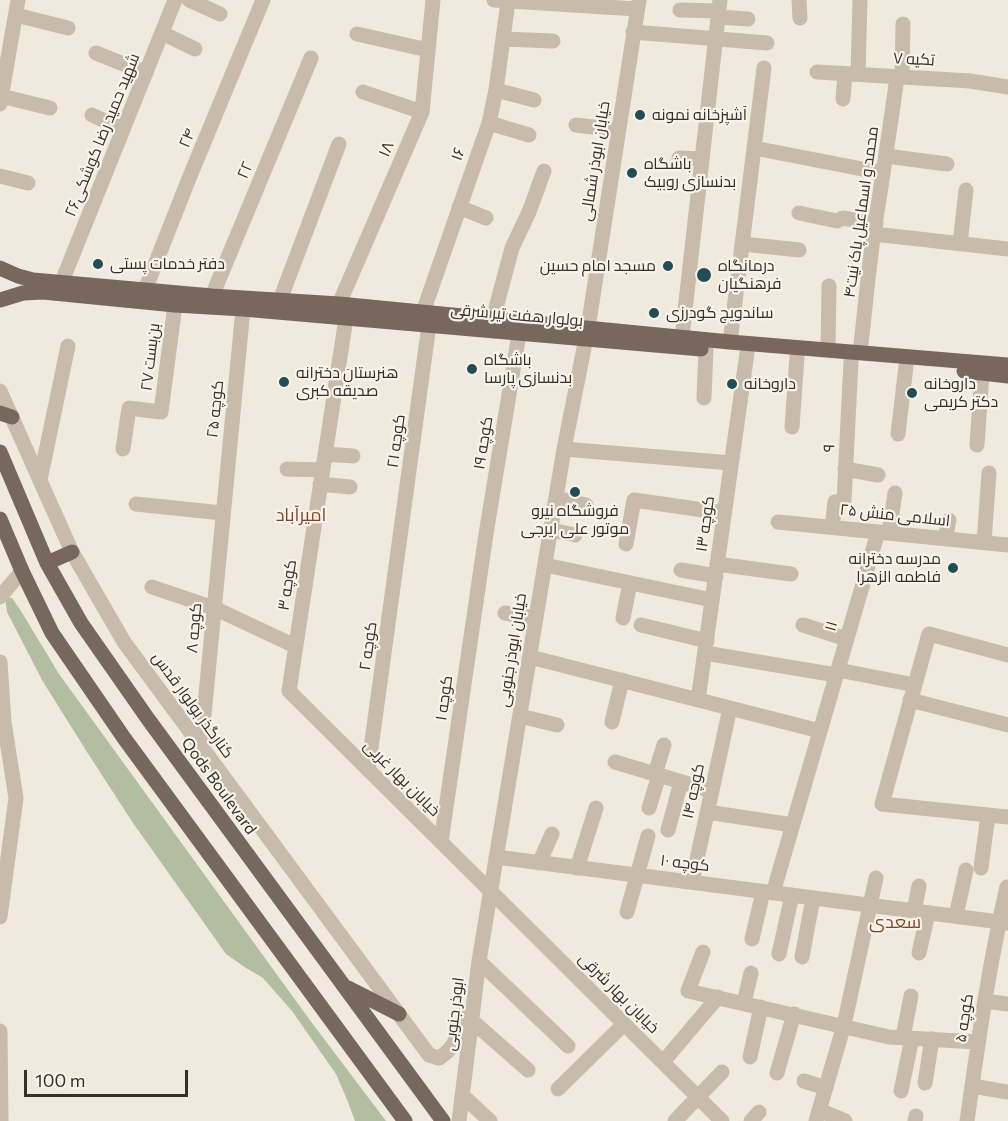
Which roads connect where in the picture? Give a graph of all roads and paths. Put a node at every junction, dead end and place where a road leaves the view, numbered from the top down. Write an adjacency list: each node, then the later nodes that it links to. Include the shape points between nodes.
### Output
1 (176, 0): 18 (street, شهید حمید رضا کوشکی۲۶)
2 (189, 0): 12 (street)
3 (263, 0): 69 (street, ۲۴)
4 (433, 0): 25 (street, ۱۸)
5 (799, 0): 13 (street)
6 (860, 0): 31 (street)
7 (501, 1): 8 (street); 20 (street, ۱۶)
8 (638, 5): 17 (street, خیابان ابوذر شمالی)
9 (17, 7): 16 (street); 37 (street)
10 (680, 10): 11 (street)
11 (719, 10): 14 (street); 21 (street)
12 (220, 14)
13 (800, 18)
14 (748, 19)
15 (903, 24): 32 (street, محمد و اسماعیل پاک نیت۴)
16 (68, 28)
17 (633, 32): 21 (street); 45 (street, خیابان ابوذر شمالی)
18 (162, 33): 24 (street); 30 (street, شهید حمید رضا کوشکی۲۶)
19 (357, 34): 25 (street)
20 (503, 39): 22 (street); 34 (street, ۱۶)
21 (716, 39): 23 (street); 51 (street)
22 (553, 41)
23 (767, 43)
24 (195, 49)
25 (428, 50): 40 (street, ۱۸)
26 (96, 53): 30 (street)
27 (311, 58): 70 (street, ۲۲)
28 (764, 68): 48 (street)
29 (817, 72): 31 (street, تکیه ۷)
30 (146, 73): 44 (street, شهید حمید رضا کوشکی۲۶)
31 (852, 74): 32 (street, تکیه ۷); 36 (street)
32 (900, 77): 33 (street, تکیه ۷); 49 (street, محمد و اسماعیل پاک نیت۴)
33 (1008, 87)
34 (496, 90): 38 (street); 42 (street, ۱۶)
35 (363, 92): 40 (street)
36 (843, 99)
37 (1, 100): 39 (street)
38 (534, 100)
39 (50, 108)
40 (422, 112): 76 (street, ۱۸)
41 (92, 115): 44 (street)
42 (489, 123): 46 (street); 58 (street, ۱۶)
43 (576, 125): 45 (street)
44 (123, 129): 67 (street, شهید حمید رضا کوشکی۲۶)
45 (618, 130): 80 (street, خیابان ابوذر شمالی)
46 (529, 135)
47 (339, 144): 72 (street)
48 (754, 148): 54 (street); 62 (street)
49 (886, 156): 52 (street); 54 (street, محمد و اسماعیل پاک نیت۴)
50 (679, 158): 51 (street)
51 (702, 159): 81 (street)
52 (947, 164)
53 (544, 171): 78 (street, via 512,248)
54 (883, 173): 61 (street, محمد و اسماعیل پاک نیت۴)
55 (0, 176): 56 (street)
56 (28, 183)
57 (966, 190): 63 (street)
58 (459, 207): 60 (street); 77 (street, ۱۶)
59 (799, 213): 61 (street, via 837,221 843,218)
60 (486, 218)
61 (875, 229): 63 (street); 88 (street, محمد و اسماعیل پاک نیت۴)
62 (743, 244): 65 (street); 82 (street)
63 (960, 244): 64 (street)
64 (1008, 249)
65 (799, 250)
66 (0, 268): 67 (main road, بولوار هفت تیر شرقی, via 33,280)
67 (63, 283): 69 (main road, بولوار هفت تیر شرقی)
68 (830, 286): 85 (street)
69 (145, 290): 70 (main road, بولوار هفت تیر شرقی)
70 (212, 296): 72 (main road, بولوار هفت تیر شرقی)
71 (0, 300): 73 (main road, بولوار هفت تیر شرقی, via 44,292)
72 (280, 300): 75 (main road, بولوار هفت تیر شرقی)
73 (175, 305): 74 (main road, بولوار هفت تیر شرقی); 100 (street, بن‌بست ۲۷, via 161,412 129,408)
74 (243, 309): 75 (main road, بولوار هفت تیر شرقی); 117 (street, کوچه ۲۵)
75 (311, 309): 76 (main road, بولوار هفت تیر شرقی)
76 (342, 311): 77 (main road, بولوار هفت تیر شرقی); 103 (street, ۱۸)
77 (426, 319): 78 (main road, بولوار هفت تیر شرقی); 79 (main road, بولوار هفت تیر شرقی); 122 (street, کوچه ۲۱)
78 (493, 319): 80 (main road, بولوار هفت تیر شرقی)
79 (519, 334): 80 (main road, بولوار هفت تیر شرقی); 132 (street, کوچه ۱۹)
80 (587, 334): 81 (main road, بولوار هفت تیر شرقی); 84 (main road, بولوار هفت تیر شرقی); 101 (street, خیابان ابوذر جنوبی)
81 (682, 337): 82 (main road, بولوار هفت تیر شرقی)
82 (730, 342): 85 (main road, بولوار هفت تیر شرقی)
83 (68, 346): 111 (street)
84 (706, 349): 86 (main road, بولوار هفت تیر شرقی); 95 (street)
85 (828, 350): 88 (main road, بولوار هفت تیر شرقی)
86 (747, 353): 87 (main road, بولوار هفت تیر شرقی); 105 (street, کوچه ۱۳)
87 (797, 357): 88 (main road, بولوار هفت تیر شرقی); 97 (street)
88 (856, 357): 89 (main road, بولوار هفت تیر شرقی); 91 (main road, بولوار هفت تیر شرقی); 107 (street, ۹)
89 (929, 363): 90 (main road, بولوار هفت تیر شرقی); 91 (main road, بولوار هفت تیر شرقی); 92 (main road, بولوار هفت تیر شرقی)
90 (1008, 365)
91 (906, 366): 98 (street)
92 (982, 373): 93 (main road, بولوار هفت تیر شرقی); 99 (street)
93 (1008, 376)
94 (0, 391): 96 (street, کنارگذر بولوار قدس)
95 (704, 398)
96 (6, 415): 111 (street, کنارگذر بولوار قدس)
97 (792, 427)
98 (898, 434)
99 (977, 445)
100 (123, 449)
101 (564, 449): 105 (street); 114 (street, خیابان ابوذر جنوبی)
102 (0, 452): 133 (main road, Qods Boulevard)
103 (325, 454): 104 (street); 110 (street, کوچه ۳)
104 (353, 456)
105 (731, 463): 118 (street, کوچه ۱۳)
106 (287, 469): 110 (street)
107 (846, 470): 109 (street); 123 (street, ۹, via 844,501 835,502)
108 (989, 473): 128 (street)
109 (878, 475)
110 (321, 477): 112 (street); 150 (street, کوچه ۳)
111 (40, 480): 131 (street, کنارگذر بولوار قدس)
112 (350, 487)
113 (896, 494): 125 (street, ۱۱)
114 (556, 498): 116 (street); 124 (street, خیابان ابوذر جنوبی)
115 (136, 504): 117 (street)
116 (586, 505)
117 (222, 513): 143 (street, کوچه ۸)
118 (724, 513): 129 (street, via 634,500); 136 (street, کوچه ۱۳)
119 (0, 519): 137 (main road)
120 (949, 520): 127 (street)
121 (778, 522): 123 (street, اسلامی منش ۲۵)
122 (402, 527): 170 (street, کوچه ۲)
123 (832, 527): 125 (street, اسلامی منش ۲۵)
124 (551, 530): 126 (street); 134 (street, خیابان ابوذر جنوبی)
125 (884, 532): 127 (street, اسلامی منش ۲۵); 149 (street, ۱۱)
126 (575, 535)
127 (945, 538): 128 (street, اسلامی منش ۲۵)
128 (984, 542): 130 (street, اسلامی منش ۲۵)
129 (626, 544)
130 (1008, 545)
131 (72, 552): 133 (main road); 168 (street, کنارگذر بولوار قدس, via 124,642)
132 (483, 558): 183 (street, کوچه ۱)
133 (47, 563): 209 (main road, Qods Boulevard, via 81,623 141,710)
134 (545, 565): 139 (street); 145 (street, خیابان ابوذر جنوبی)
135 (681, 570): 136 (street)
136 (716, 570): 138 (street); 142 (street, کوچه ۱۳)
137 (22, 571): 141 (street); 242 (main road, via 52,633 124,738)
138 (790, 574)
139 (630, 583): 142 (street); 146 (street)
140 (152, 587): 143 (street)
141 (0, 597)
142 (712, 600): 151 (street, کوچه ۱۳)
143 (213, 608): 150 (street); 168 (street, کوچه ۸)
144 (505, 613): 145 (street)
145 (536, 618): 153 (street, خیابان ابوذر جنوبی)
146 (623, 618)
147 (641, 625): 151 (street)
148 (803, 625): 149 (street)
149 (847, 639): 155 (street, ۱۱)
150 (295, 646): 158 (street, کوچه ۳)
151 (706, 647): 155 (street); 159 (street, کوچه ۱۳)
152 (1008, 655): 157 (street, via 929,634)
153 (530, 657): 156 (street); 162 (street, خیابان ابوذر جنوبی)
154 (0, 662): 200 (street, via 4,722 16,798)
155 (837, 672): 157 (street); 166 (street, ۱۱)
156 (621, 680): 159 (street); 163 (street)
157 (915, 685): 160 (street)
158 (289, 691): 170 (street, خیابان بهار غربی)
159 (698, 700): 161 (street)
160 (910, 700): 165 (street); 177 (street, via 882,804)
161 (730, 708): 166 (street); 173 (street, کوچه ۱۴)
162 (520, 716): 164 (street); 184 (street, خیابان ابوذر جنوبی)
163 (612, 722)
164 (557, 725)
165 (1008, 725)
166 (820, 731): 179 (street, ۱۱)
167 (664, 745): 171 (street)
168 (201, 746): 216 (street, کنارگذر بولوار قدس)
169 (615, 762): 171 (street)
170 (368, 770): 183 (street, خیابان بهار غربی)
171 (657, 774): 172 (street); 175 (street)
172 (681, 782): 173 (street); 180 (street)
173 (712, 791): 176 (street, کوچه ۱۴)
174 (596, 808): 186 (street)
175 (649, 808)
176 (707, 812): 179 (street); 189 (street, کوچه ۱۴)
177 (988, 815): 178 (street); 199 (street)
178 (1008, 817)
179 (793, 825): 193 (street, ۱۱)
180 (668, 830)
181 (552, 834): 185 (street)
182 (648, 836): 187 (street)
183 (441, 842): 192 (street, خیابان بهار غربی)
184 (496, 857): 185 (street, کوچه ۱۰); 192 (street, خیابان ابوذر جنوبی)
185 (539, 863): 186 (street, کوچه ۱۰)
186 (577, 868): 187 (street, کوچه ۱۰)
187 (637, 875): 189 (street, کوچه ۱۰); 197 (street)
188 (876, 878): 196 (street)
189 (692, 882): 193 (street, کوچه ۱۰)
190 (919, 886): 198 (street)
191 (1007, 887): 201 (street, کوچه ۵)
192 (490, 891): 207 (street, خیابان ابوذر جنوبی); 219 (street, خیابان بهار شرقی)
193 (768, 892): 194 (street, کوچه ۱۰); 202 (street, ۱۱)
194 (792, 895): 195 (street, کوچه ۱۰); 205 (street)
195 (813, 898): 196 (street, کوچه ۱۰); 206 (street)
196 (870, 905): 198 (street, کوچه ۱۰); 220 (street)
197 (627, 912)
198 (921, 912): 199 (street, کوچه ۱۰); 204 (street)
199 (956, 916): 201 (street, کوچه ۱۰)
200 (0, 917)
201 (1003, 923): 212 (street, کوچه ۵)
202 (752, 939)
203 (703, 952): 211 (street, via 688,991)
204 (919, 953)
205 (779, 954)
206 (802, 957)
207 (478, 964): 216 (street, ابوذر جنوبی, via 458,1038 449,1052 439,1058 429,1055); 218 (street, ابوذر جنوبی); 225 (street)
208 (751, 973): 213 (street)
209 (345, 987): 216 (main road); 243 (main road, Qods Boulevard)
210 (910, 996): 222 (street)
211 (718, 997): 213 (street); 227 (street)
212 (985, 1001): 214 (street); 224 (street, کوچه ۵)
213 (744, 1003): 215 (street)
214 (1007, 1004)
215 (761, 1007): 217 (street); 226 (street)
216 (399, 1014)
217 (794, 1014): 220 (street); 230 (street)
218 (471, 1020): 228 (street); 238 (street, ابوذر جنوبی)
219 (624, 1024): 227 (street, خیابان بهار شرقی); 235 (street)
220 (844, 1025): 222 (street, via 890,1037); 234 (street)
221 (0, 1031): 241 (street)
222 (908, 1037): 223 (street); 236 (street)
223 (932, 1039): 224 (street); 232 (street)
224 (978, 1042): 233 (street, کوچه ۵)
225 (568, 1046)
226 (750, 1057)
227 (663, 1062): 239 (street, خیابان بهار شرقی)
228 (528, 1070)
229 (722, 1072): 239 (street)
230 (777, 1073)
231 (804, 1081): 234 (street)
232 (925, 1083)
233 (972, 1086): 237 (street); 249 (street, کوچه ۵)
234 (826, 1088): 240 (street)
235 (558, 1089)
236 (901, 1090)
237 (1008, 1092)
238 (462, 1095): 244 (street, ابوذر جنوبی); 245 (street)
239 (698, 1097): 246 (street); 247 (street, خیابان بهار شرقی)
240 (818, 1116): 248 (street)
241 (1, 1121)
242 (405, 1121)
243 (443, 1121)
244 (459, 1121)
245 (490, 1121)
246 (675, 1121)
247 (722, 1121)
248 (845, 1121)
249 (967, 1121)

